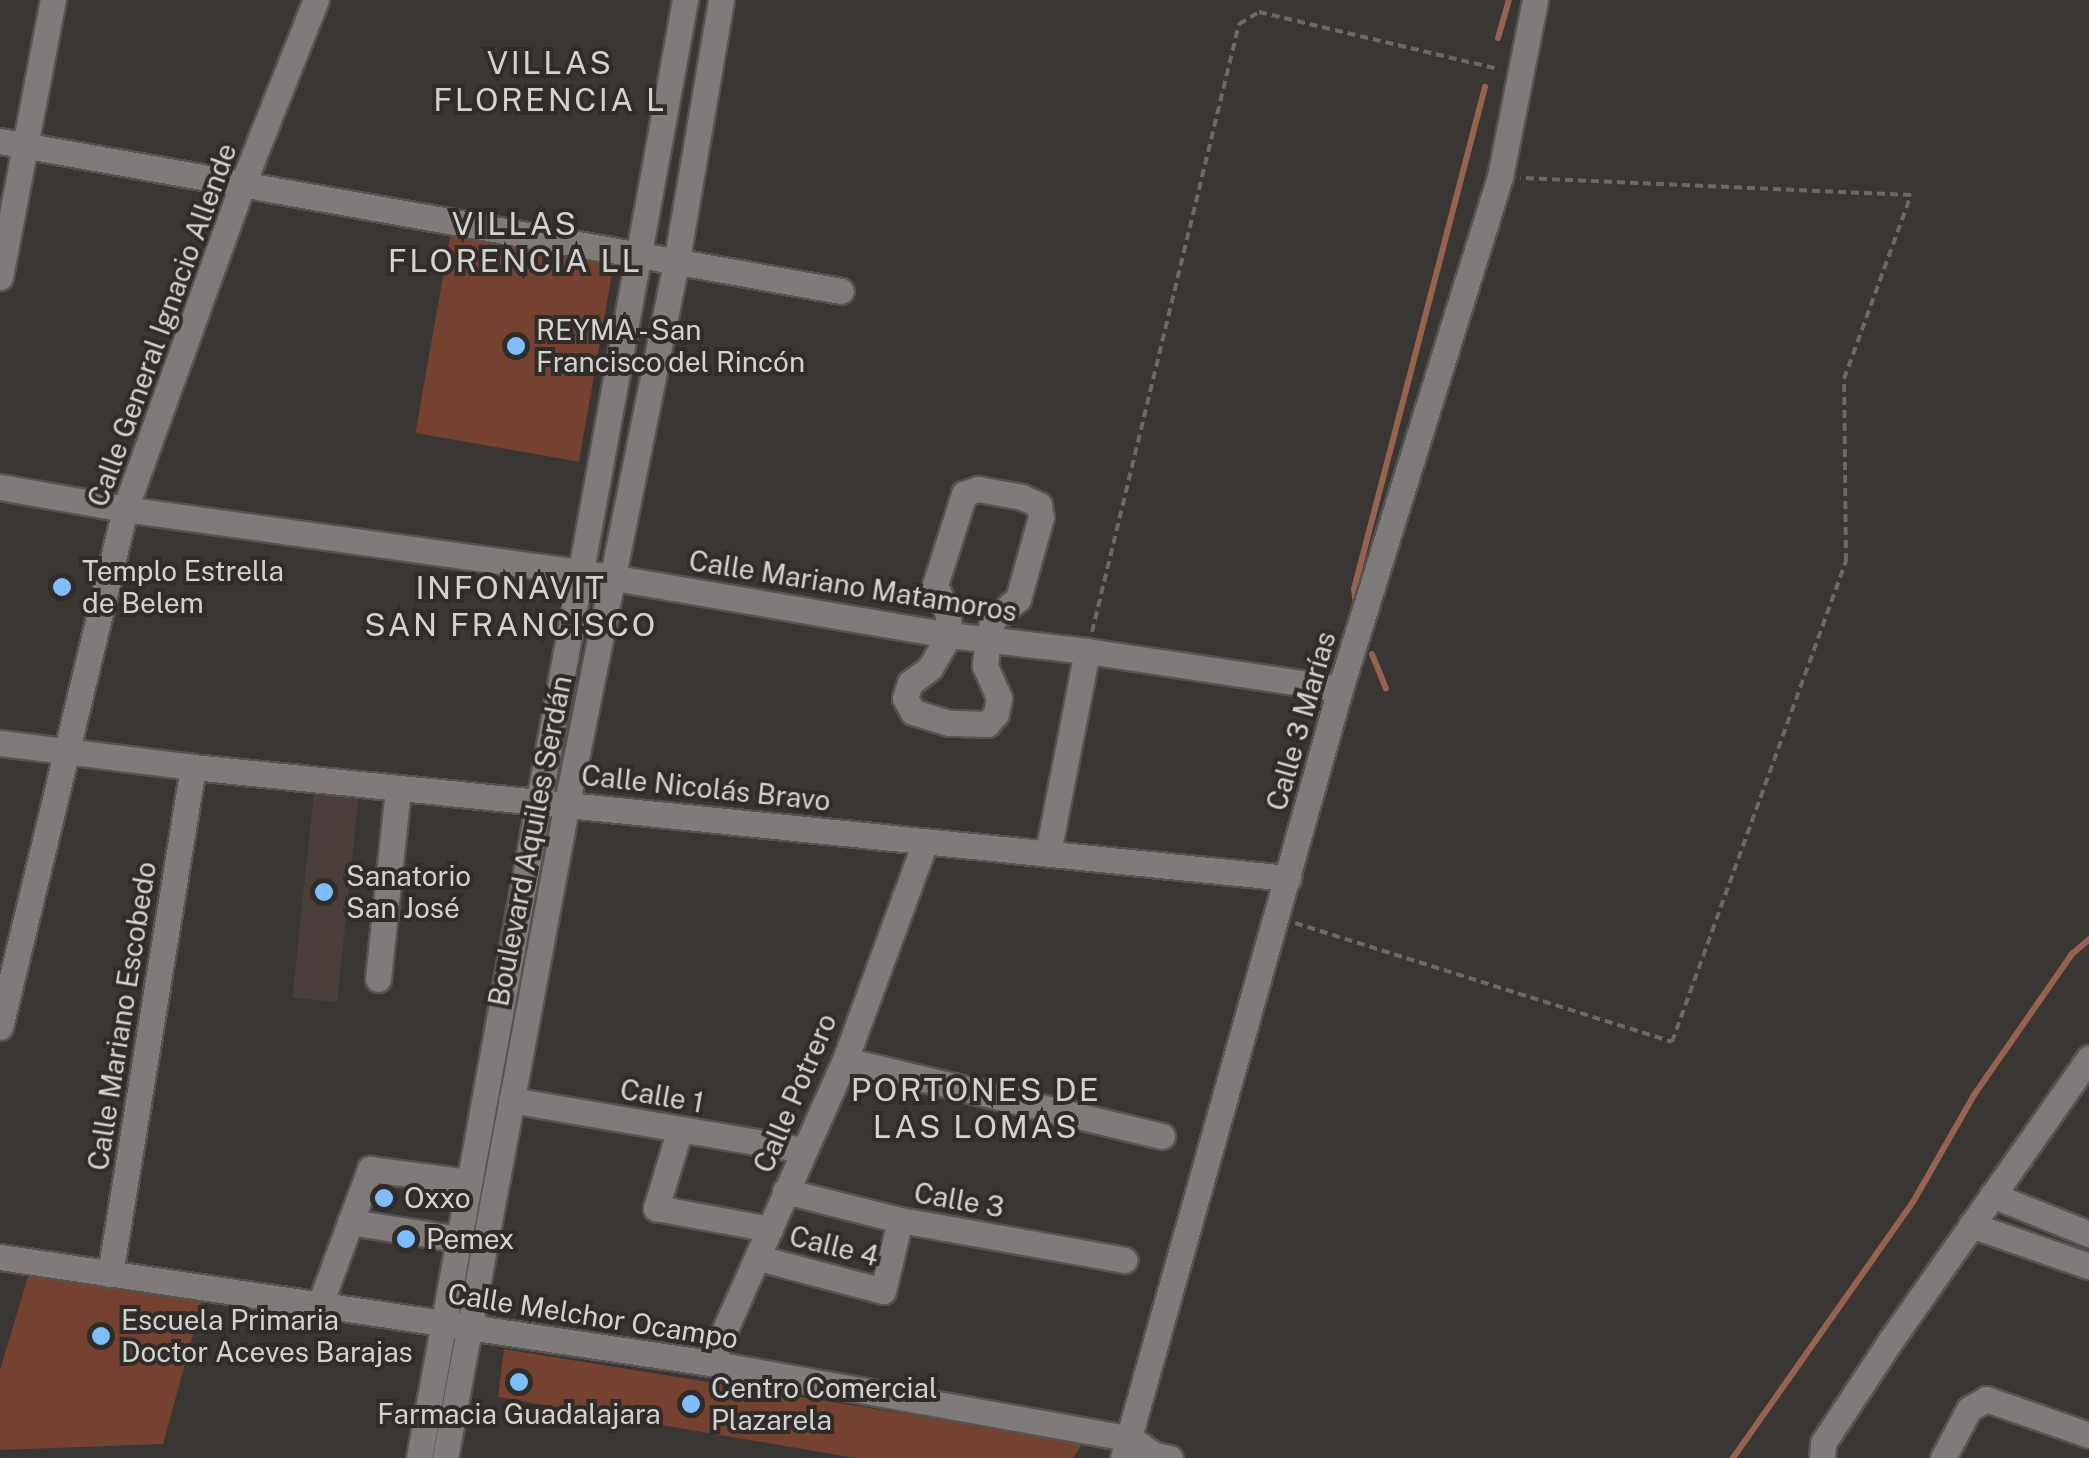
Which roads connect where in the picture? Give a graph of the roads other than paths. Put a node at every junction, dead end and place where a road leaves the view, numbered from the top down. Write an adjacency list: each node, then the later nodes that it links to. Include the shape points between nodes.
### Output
1 (53, 0): 6 (street)
2 (316, 0): 7 (street, Calle General Ignacio Allende)
3 (685, 0): 8 (street, Boulevard Aquiles Serdán)
4 (721, 0): 9 (street, Boulevard Aquiles Serdán)
5 (1535, 0): 19 (street, Calle 3 Marías, via 1500,178)
6 (12, 143): 7 (street); 10 (street)
7 (243, 184): 8 (street); 13 (street, Calle General Ignacio Allende)
8 (642, 253): 9 (street); 14 (street, Boulevard Aquiles Serdán)
9 (677, 258): 11 (street); 15 (street, Boulevard Aquiles Serdán)
10 (0, 277)
11 (840, 290)
12 (0, 487): 13 (street, Calle Mariano Matamoros)
13 (125, 509): 14 (street, Calle Mariano Matamoros); 21 (street, Calle General Ignacio Allende)
14 (580, 572): 15 (street, Calle Mariano Matamoros); 24 (street, Boulevard Aquiles Serdán)
15 (611, 578): 16 (street, Calle Mariano Matamoros); 25 (street, Boulevard Aquiles Serdán)
16 (949, 635): 17 (street, Calle Mariano Matamoros); 17 (street, via 905,698 913,712 949,723 987,724 996,714 999,698 984,666); 17 (street, via 935,585 964,494 978,488 1039,505 1040,518 1018,599 993,619)
17 (988, 640): 18 (street, Calle Mariano Matamoros)
18 (1087, 650): 19 (street, Calle Mariano Matamoros); 27 (street)
19 (1340, 689): 28 (street, Calle 3 Marías)
20 (0, 744): 21 (street, Calle Nicolás Bravo)
21 (63, 750): 22 (street, Calle Nicolás Bravo); 30 (street, Calle General Ignacio Allende)
22 (193, 767): 23 (street, Calle Nicolás Bravo); 50 (street, Calle Mariano Escobedo)
23 (398, 788): 24 (street, Calle Nicolás Bravo); 29 (street)
24 (539, 803): 25 (street, Calle Nicolás Bravo); 37 (street, Boulevard Aquiles Serdán)
25 (567, 803): 26 (street, Calle Nicolás Bravo); 33 (street, Boulevard Aquiles Serdán)
26 (926, 842): 27 (street, Calle Nicolás Bravo); 32 (street, Calle Potrero)
27 (1048, 852): 28 (street, Calle Nicolás Bravo)
28 (1288, 878): 55 (street, Calle 3 Marías)
29 (378, 978)
30 (0, 1027)
31 (2089, 1058): 39 (street)
32 (845, 1060): 35 (street); 36 (street, Calle Potrero)
33 (511, 1100): 34 (street, Calle 1); 52 (street, Boulevard Aquiles Serdán)
34 (680, 1129): 36 (street, Calle 1); 43 (street, via 656,1208)
35 (1162, 1136)
36 (802, 1150): 38 (street, Calle Potrero)
37 (469, 1182): 41 (street, via 370,1169); 45 (street, Boulevard Aquiles Serdán)
38 (785, 1191): 40 (street, Calle 3); 43 (street, Calle Potrero)
39 (1992, 1195): 42 (street); 44 (street)
40 (900, 1220): 47 (street, Calle 4, via 883,1290); 49 (street, Calle 3)
41 (350, 1222): 45 (street); 51 (street)
42 (1971, 1226): 48 (street); 59 (street, via 1823,1444)
43 (770, 1229): 47 (street, Calle Potrero)
44 (2089, 1234)
45 (459, 1239): 52 (street, Boulevard Aquiles Serdán)
46 (0, 1256): 50 (street, Calle Melchor Ocampo)
47 (759, 1258): 53 (street, Calle Potrero)
48 (2086, 1258)
49 (1124, 1260)
50 (110, 1274): 51 (street, Calle Melchor Ocampo)
51 (320, 1304): 52 (street, Calle Melchor Ocampo)
52 (456, 1324): 53 (street, Calle Melchor Ocampo); 56 (street, Boulevard Aquiles Serdán); 57 (street, Boulevard Aquiles Serdán)
53 (710, 1364): 55 (street, Calle Melchor Ocampo)
54 (2089, 1435): 60 (street, via 1986,1400 1969,1409)
55 (1128, 1449): 58 (street, Calle Melchor Ocampo)
56 (418, 1458)
57 (445, 1458)
58 (1170, 1458)
59 (1822, 1458)
60 (1943, 1458)

